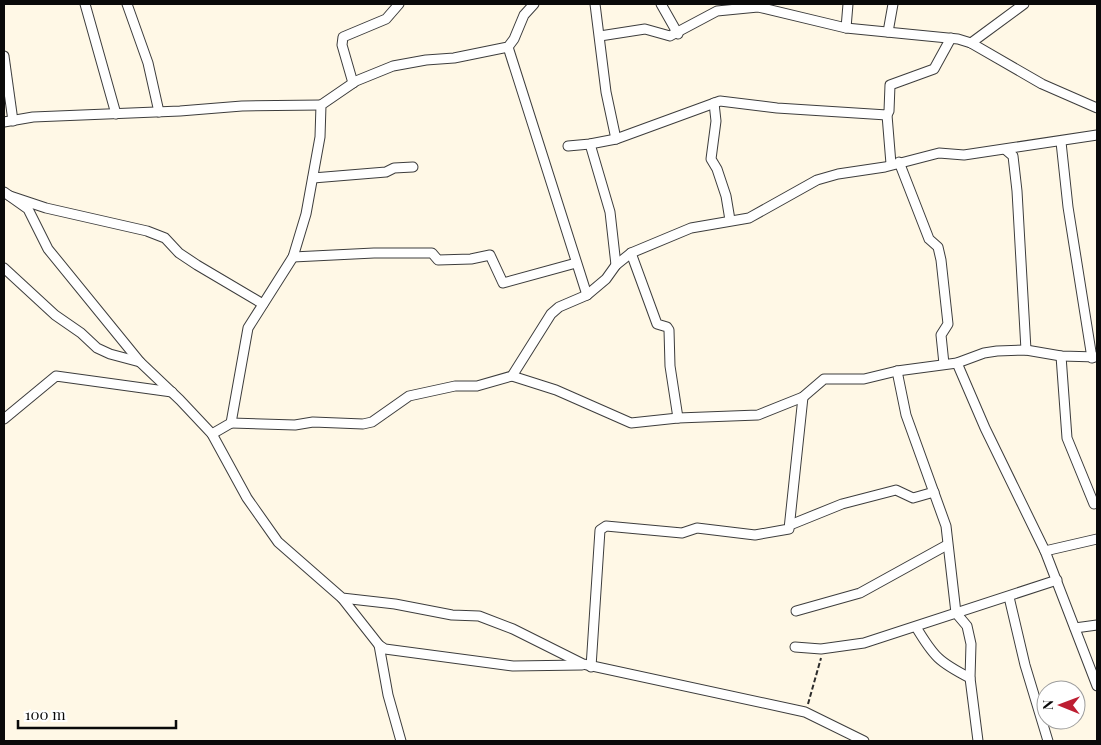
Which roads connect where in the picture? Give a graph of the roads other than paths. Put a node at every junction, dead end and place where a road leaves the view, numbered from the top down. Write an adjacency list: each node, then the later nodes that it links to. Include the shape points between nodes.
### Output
1 (85, 4): 24 (street)
2 (126, 4): 23 (street, via 148,63)
3 (399, 4): 19 (street, via 386,19 343,37 342,45)
4 (534, 4): 17 (street, via 524,15)
5 (595, 4): 14 (street)
6 (661, 4): 13 (street)
7 (848, 4): 11 (street)
8 (893, 4): 12 (street)
9 (1024, 4): 16 (street)
10 (762, 5): 11 (street); 13 (street, via 717,11)
11 (846, 28): 12 (street)
12 (888, 32): 15 (street)
13 (678, 34): 14 (street, via 670,36 645,29)
14 (600, 36): 29 (street, via 606,92)
15 (951, 38): 16 (street); 25 (street, via 934,70 891,84)
16 (971, 43): 22 (street, via 1042,84)
17 (508, 47): 19 (street, via 393,66); 41 (street)
18 (4, 56): 26 (street)
19 (353, 84): 21 (street)
20 (714, 103): 25 (street); 29 (street); 38 (street, via 716,121 711,159 718,169)
21 (321, 105): 23 (street); 36 (street)
22 (1097, 108)
23 (159, 112): 24 (street)
24 (116, 114): 26 (street)
25 (887, 114): 34 (street)
26 (14, 120): 27 (street)
27 (4, 122)
28 (1097, 135): 30 (street)
29 (616, 139): 31 (street)
30 (1061, 142): 33 (street); 48 (street, via 1068,207)
31 (590, 144): 32 (street); 42 (street, via 610,212)
32 (568, 146)
33 (1006, 150): 34 (street, via 959,156 939,153); 46 (street, via 1012,156 1017,191)
34 (895, 163): 38 (street, via 817,180 749,218); 51 (street, via 941,260 948,324 941,335)
35 (413, 167): 36 (street)
36 (313, 178): 40 (street)
37 (7, 194): 45 (street, via 46,208 165,238 179,253); 49 (street, via 28,209 48,249)
38 (730, 220): 39 (street, via 691,228)
39 (632, 253): 42 (street); 56 (street, via 657,324 669,330 670,366)
40 (293, 257): 41 (street, via 374,252 432,253 438,260 490,255 503,283); 45 (street)
41 (576, 263): 44 (street)
42 (616, 265): 44 (street, via 606,279)
43 (4, 268): 49 (street, via 97,348)
44 (586, 295): 53 (street, via 551,314)
45 (263, 304): 58 (street, via 247,332)
46 (1026, 350): 47 (street); 50 (street, via 984,353)
47 (1062, 356): 48 (street); 61 (street, via 1067,438)
48 (1095, 358)
49 (140, 362): 54 (street)
50 (957, 363): 51 (street); 65 (street)
51 (944, 364): 52 (street)
52 (897, 371): 55 (street, via 864,379 824,379); 60 (street, via 906,416)
53 (512, 376): 56 (street, via 556,390 624,422); 58 (street, via 476,386 455,386 409,396 372,422 363,424)
54 (172, 392): 57 (street, via 56,376); 59 (street)
55 (802, 397): 56 (street, via 758,415); 62 (street)
56 (678, 418)
57 (4, 419)
58 (231, 423): 59 (street)
59 (212, 434): 68 (street, via 247,498 278,542)
60 (934, 492): 62 (street, via 913,498 896,490 842,504); 64 (street, via 946,526)
61 (1094, 504)
62 (790, 525): 76 (street, via 787,530 755,535 697,528 682,533 602,527 597,539 598,567)
63 (1097, 539): 65 (street)
64 (947, 545): 69 (street, via 860,593); 70 (street)
65 (1045, 551): 66 (street)
66 (1057, 580): 67 (street); 73 (street)
67 (1009, 597): 70 (street); 82 (street)
68 (342, 598): 74 (street); 76 (street, via 452,615 479,616)
69 (796, 611)
70 (956, 613): 72 (street); 77 (street, via 969,634)
71 (1097, 625): 73 (street)
72 (916, 627): 75 (street, via 864,643 824,649); 77 (street, via 932,654 944,665)
73 (1075, 628): 78 (street)
74 (379, 645): 76 (street, via 400,652 514,666); 79 (street)
75 (794, 647)
76 (587, 666): 80 (street, via 805,712)
77 (970, 678): 81 (street)
78 (1097, 686)
79 (401, 741)
80 (864, 741)
81 (978, 741)
82 (1048, 741)

